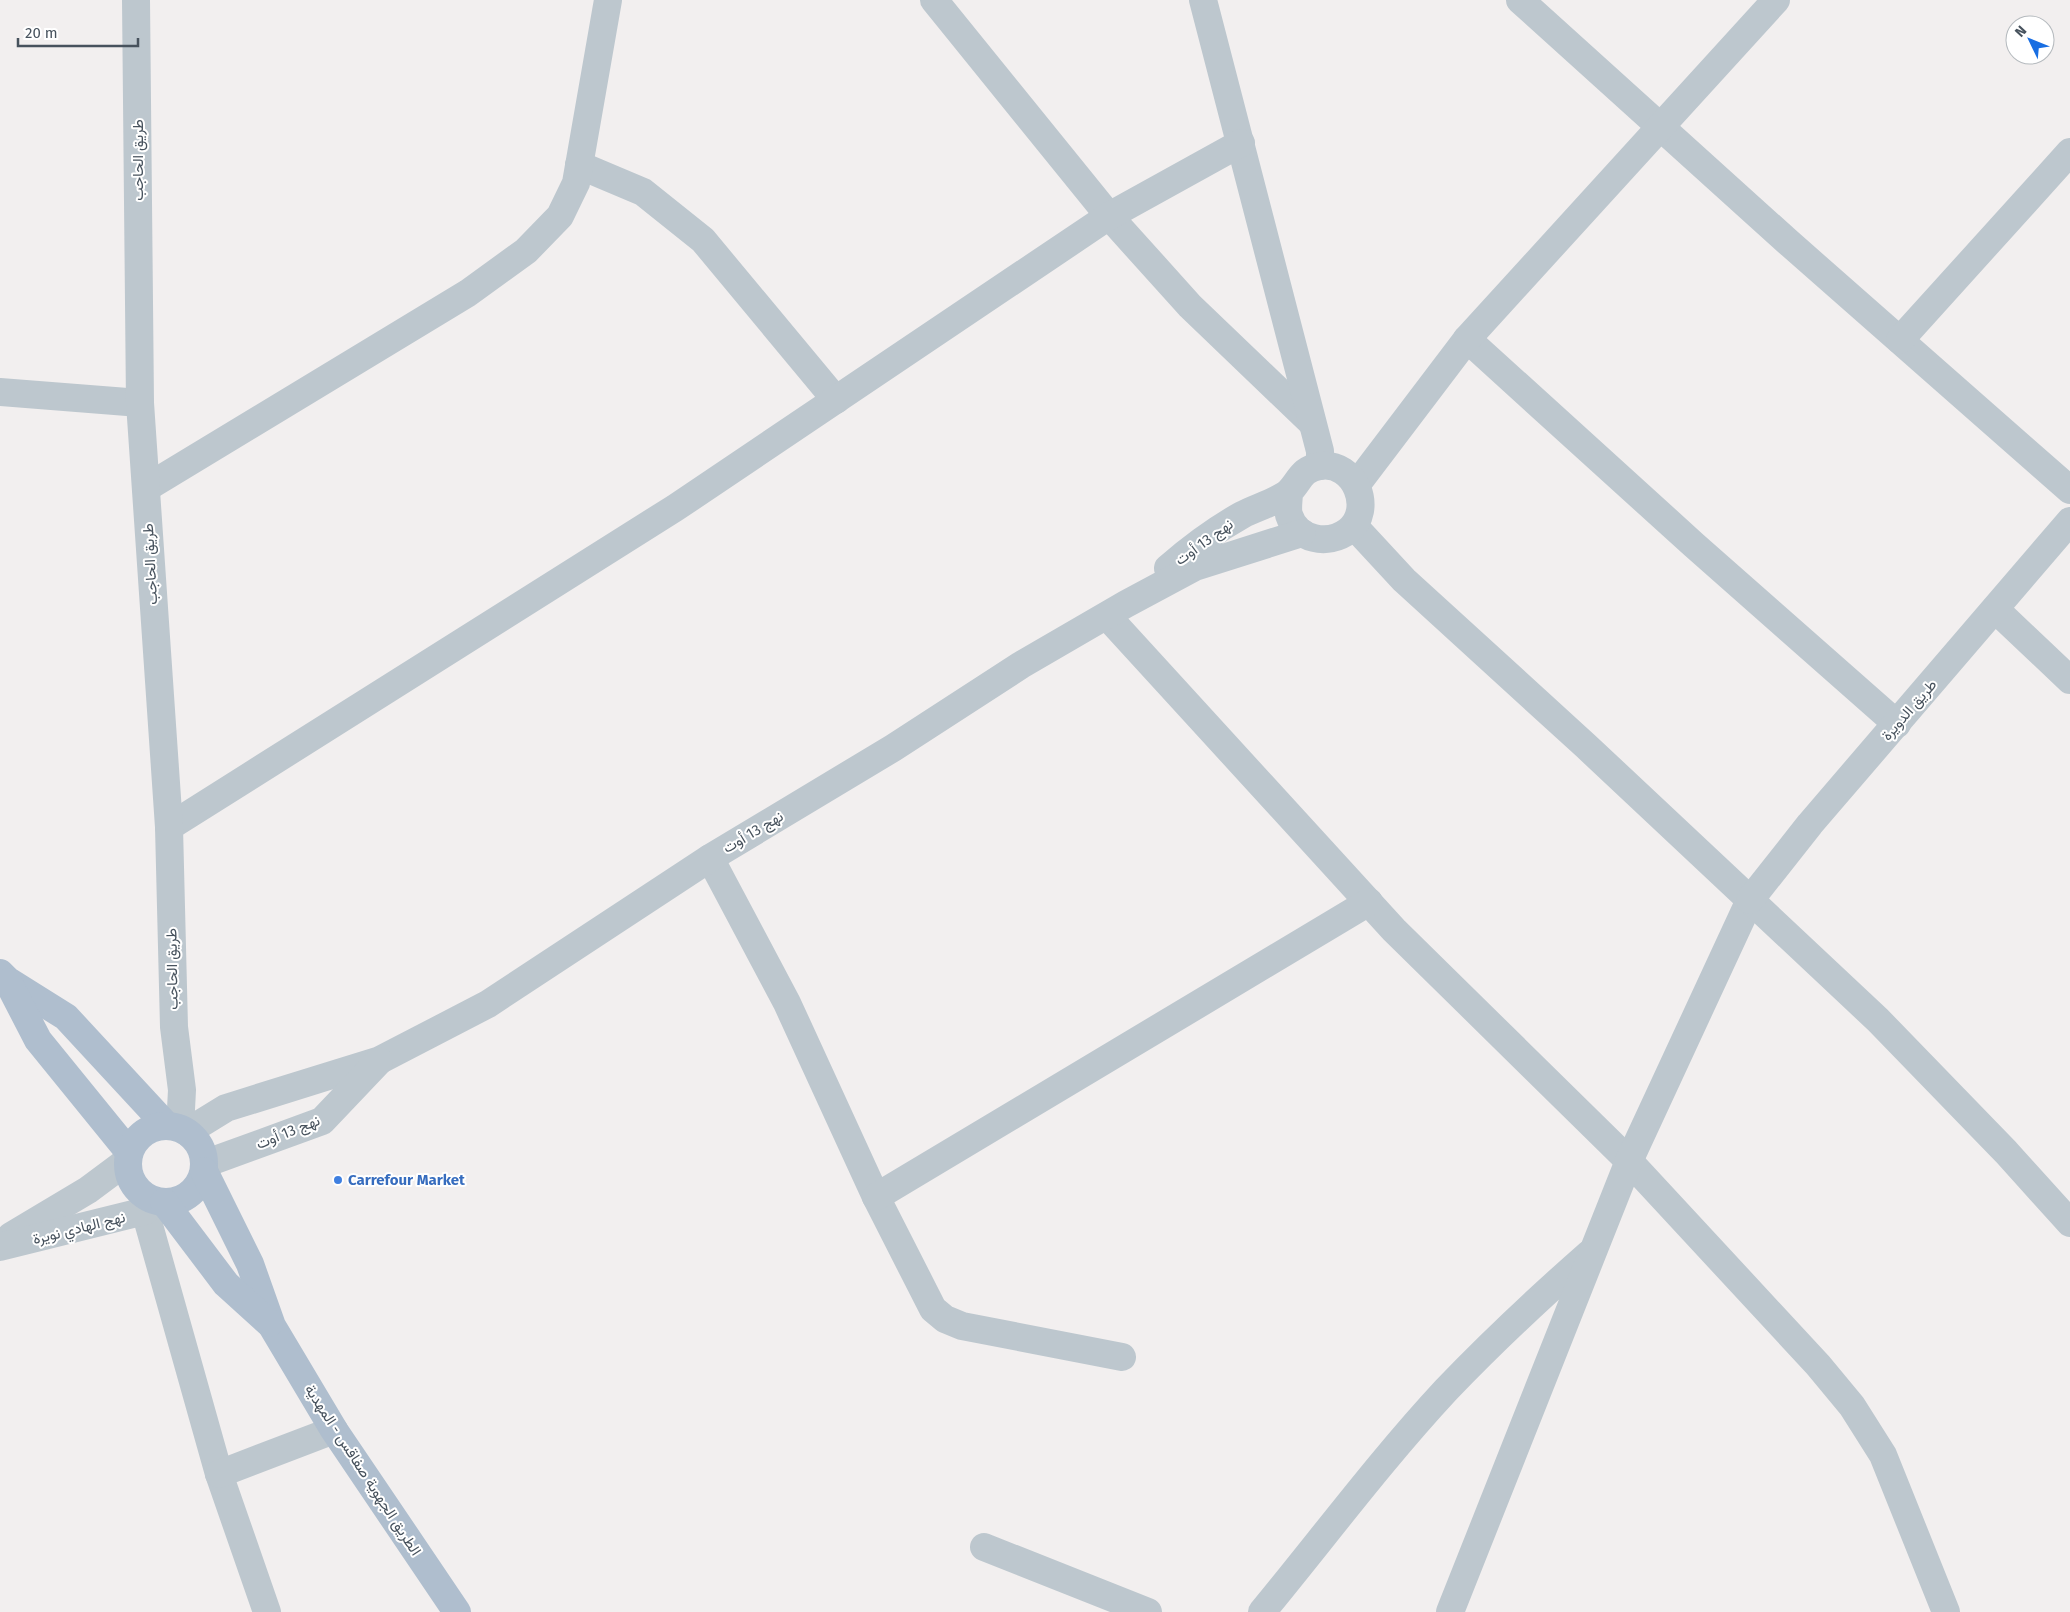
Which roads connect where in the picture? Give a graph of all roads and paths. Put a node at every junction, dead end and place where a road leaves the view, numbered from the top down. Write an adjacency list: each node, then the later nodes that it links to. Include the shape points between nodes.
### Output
1 (136, 0): 16 (street, طريق الحاجب)
2 (608, 0): 10 (street)
3 (934, 0): 11 (street)
4 (1202, 0): 8 (street)
5 (1520, 0): 7 (street)
6 (1766, 6): 7 (street)
7 (1660, 127): 12 (street); 13 (street)
8 (1241, 143): 11 (street); 17 (street)
9 (2070, 152): 13 (street)
10 (579, 165): 15 (street, via 643,192 703,240); 20 (street, via 576,183 560,216 526,251 468,293)
11 (1109, 216): 15 (street); 17 (street, via 1190,306)
12 (1468, 340): 19 (street); 29 (street)
13 (1900, 340): 21 (street)
14 (0, 392): 16 (street)
15 (836, 400): 30 (street, via 675,508)
16 (140, 404): 20 (street, طريق الحاجب)
17 (1311, 422): 18 (street, via 1320,451)
18 (1320, 466): 19 (street, via 1341,469); 22 (street, via 1301,475)
19 (1356, 484): 24 (street, via 1362,505)
20 (146, 488): 30 (street, طريق الحاجب)
21 (2070, 490)
22 (1289, 492): 25 (street, via 1289,515); 27 (street, نهج 13 أوت, via 1226,524)
23 (2070, 521): 26 (street, طريق الدويرة)
24 (1354, 526): 25 (street, via 1339,538 1320,540); 32 (street, via 1404,580)
25 (1302, 533): 27 (street, نهج 13 أوت, via 1195,567)
26 (1995, 609): 28 (street); 29 (street, طريق الدويرة)
27 (1116, 610): 31 (street, نهج 13 أوت, via 1021,665 893,748); 33 (street)
28 (2070, 680)
29 (1897, 724): 32 (street, طريق الدويرة, via 1810,824)
30 (169, 827): 36 (street, طريق الحاجب, via 174,1027 182,1090)
31 (710, 858): 35 (street, نهج 13 أوت, via 488,1004); 40 (street, via 787,1003)
32 (1750, 900): 38 (street, طريق الدويرة); 42 (street, via 1878,1020)
33 (1370, 902): 38 (street, via 1394,930); 40 (street)
34 (4, 977): 36 (main road, الطريق الجهوية صفاقس - المهدية, via 66,1017); 37 (main road, الطريق الجهوية صفاقس - المهدية, via 38,1040)
35 (380, 1060): 36 (street, نهج 13 أوت, via 226,1108); 39 (street, نهج 13 أوت, via 322,1121)
36 (178, 1128): 37 (main road, via 143,1133 135,1141); 39 (main road, الطريق الجهوية صفاقس - المهدية, via 200,1145)
37 (128, 1157): 41 (main road, الطريق الجهوية صفاقس - المهدية, via 129,1174 134,1185); 43 (street, نهج الهادي نويرة, via 88,1190)
38 (1629, 1161): 45 (street, طريق الدويرة); 56 (street, via 1852,1406 1883,1455)
39 (204, 1167): 41 (main road, via 194,1190 175,1201); 46 (main road, الطريق الجهوية صفاقس - المهدية, via 250,1264)
40 (876, 1197): 47 (street, via 920,1288 933,1309 945,1319 962,1326)
41 (154, 1204): 44 (street, نهج الهادي نويرة); 46 (main road, الطريق الجهوية صفاقس - المهدية, via 226,1284); 49 (street)
42 (2070, 1223)
43 (0, 1243)
44 (0, 1247)
45 (1594, 1251): 54 (street, via 1532,1304 1446,1390); 55 (street, طريق الدويرة)
46 (272, 1326): 48 (main road, الطريق الجهوية صفاقس - المهدية)
47 (1122, 1357)
48 (334, 1430): 49 (street); 52 (main road, الطريق الجهوية صفاقس - المهدية)
49 (219, 1474): 51 (street)
50 (984, 1547): 53 (street)
51 (267, 1612)
52 (457, 1612)
53 (1148, 1612)
54 (1262, 1612)
55 (1450, 1612)
56 (1946, 1612)

